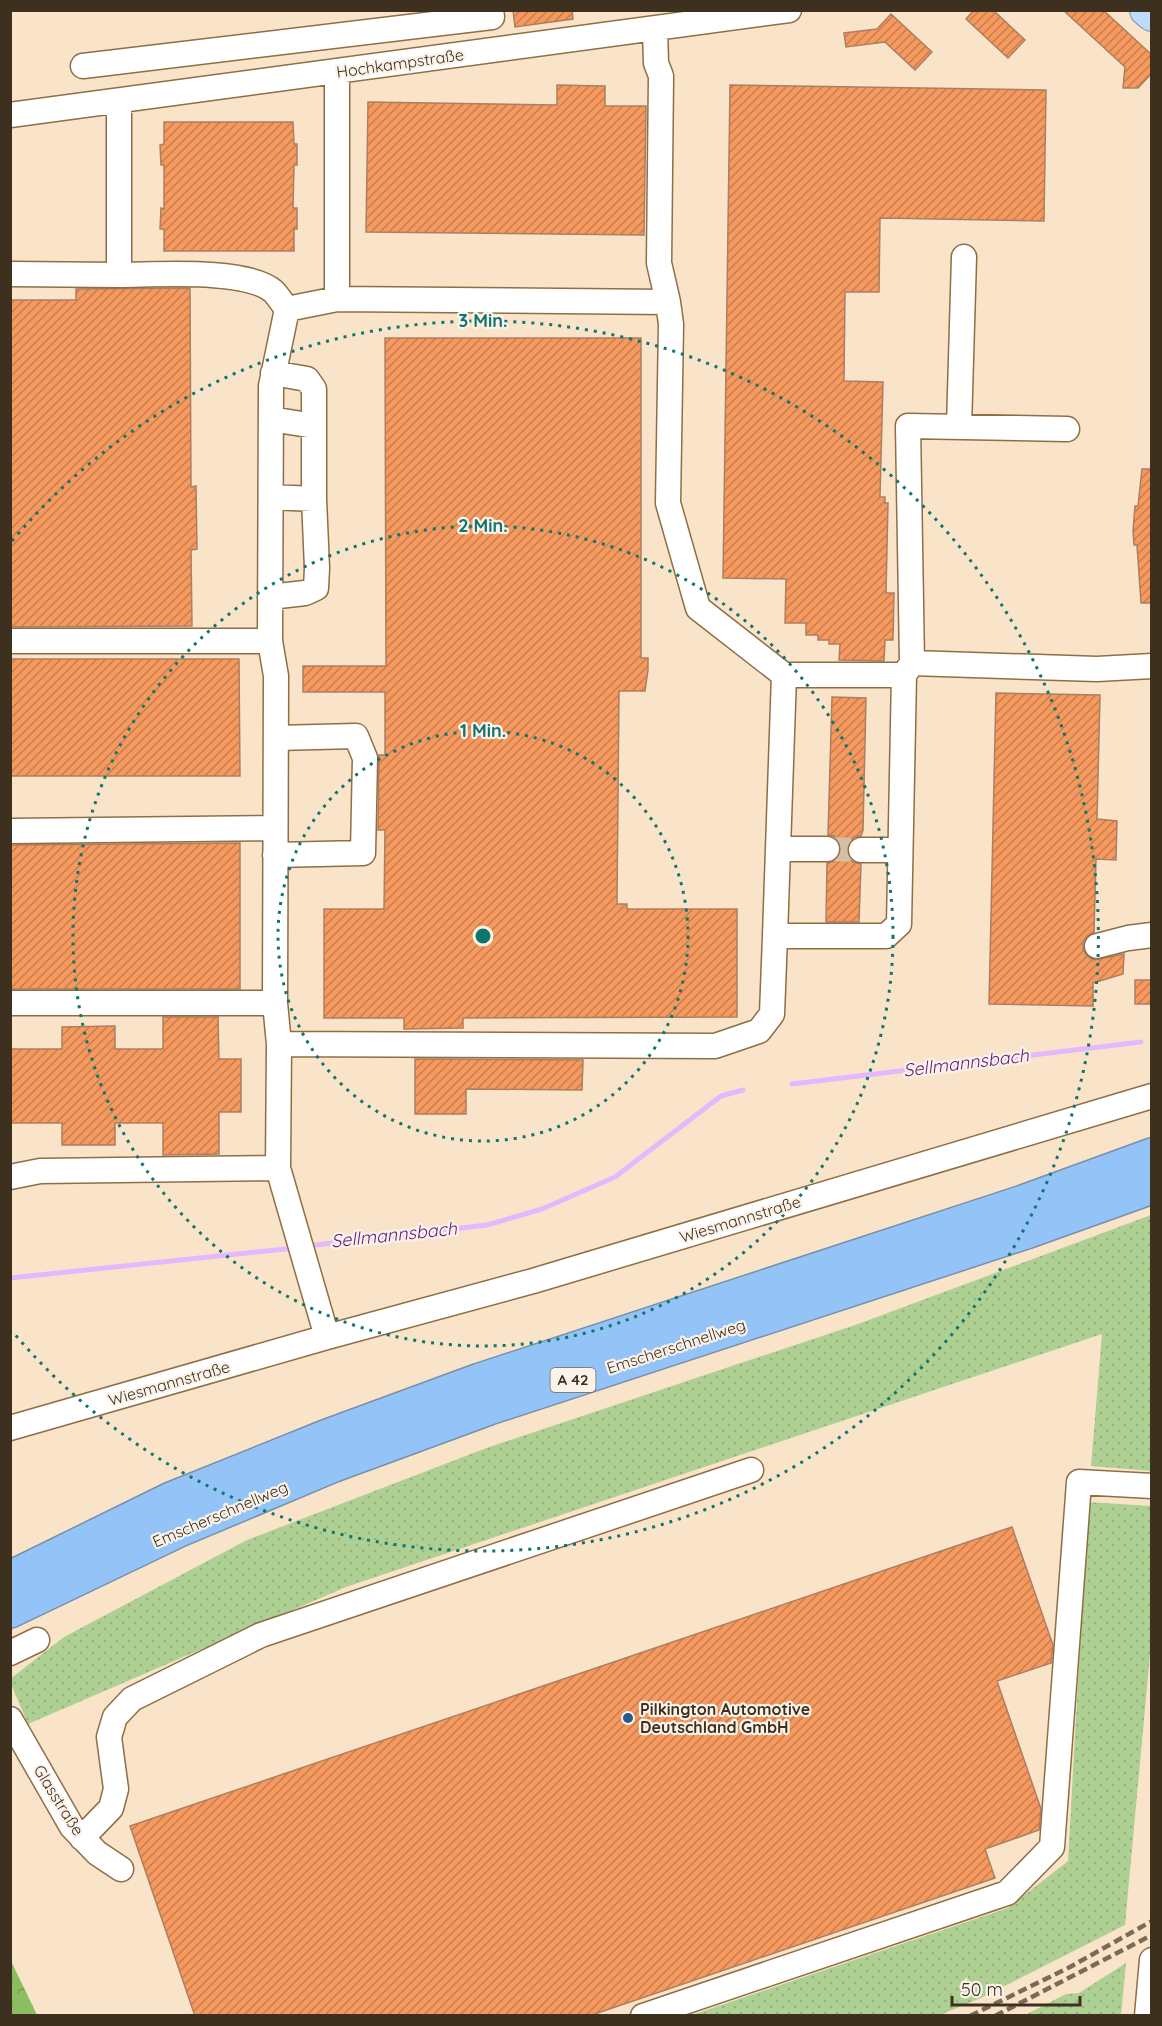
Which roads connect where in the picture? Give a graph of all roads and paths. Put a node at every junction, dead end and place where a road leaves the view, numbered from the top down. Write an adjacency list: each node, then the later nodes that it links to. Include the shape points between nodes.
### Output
1 (491, 10): 6 (street, via 492,17)
2 (789, 10): 5 (street, Hochkampstraße)
3 (1146, 10): 4 (main road)
4 (1152, 15)
5 (656, 29): 7 (street, Hochkampstraße); 14 (street, via 656,63 661,76 659,264)
6 (83, 66)
7 (337, 72): 8 (street, Hochkampstraße); 13 (street)
8 (119, 102): 9 (street, Hochkampstraße); 12 (street)
9 (10, 115)
10 (964, 257): 19 (street)
11 (10, 274): 12 (street)
12 (119, 274): 15 (street, via 231,276 273,291)
13 (337, 299): 14 (street); 15 (street)
14 (668, 302): 28 (street, via 668,503 699,608)
15 (287, 309): 16 (street)
16 (273, 373): 17 (street); 18 (street, via 307,379 314,388)
17 (271, 419): 18 (street); 21 (street)
18 (314, 426): 22 (street)
19 (959, 427): 20 (street); 27 (street, via 908,426)
20 (1067, 429)
21 (271, 497): 22 (street); 23 (street)
22 (314, 499): 23 (street, via 315,588)
23 (270, 597): 25 (street)
24 (10, 641): 25 (street)
25 (270, 641): 29 (street, via 276,676)
26 (1152, 666): 27 (street)
27 (908, 669): 28 (street); 35 (street)
28 (784, 675): 32 (street)
29 (276, 738): 30 (street); 36 (street, via 356,736 365,758 363,854)
30 (275, 828): 31 (street); 36 (street)
31 (10, 831)
32 (778, 849): 33 (street); 37 (street)
33 (827, 849)
34 (861, 850): 35 (street)
35 (900, 850): 37 (street, via 899,924 886,936)
36 (275, 855): 41 (street)
37 (775, 936): 42 (street, via 772,1014 759,1031 716,1046)
38 (1152, 936): 39 (street)
39 (1097, 946)
40 (10, 1003): 41 (street)
41 (275, 1003): 42 (street)
42 (279, 1044): 45 (street)
43 (1152, 1096): 48 (street, Wiesmannstraße, via 533,1281)
44 (1152, 1155): 52 (highway, Emscherschnellweg / A 42, via 480,1380 325,1437 171,1499)
45 (278, 1168): 46 (street, via 40,1171); 48 (street)
46 (10, 1177)
47 (1152, 1187): 53 (highway, Emscherschnellweg / A 42, via 489,1408 334,1465 177,1531)
48 (327, 1337): 49 (street, Wiesmannstraße)
49 (10, 1428)
50 (751, 1470): 57 (street, via 261,1635 132,1699 115,1717 109,1737 116,1789 111,1808)
51 (1152, 1486): 60 (street, via 1079,1482 1052,1847 1007,1893)
52 (10, 1578)
53 (10, 1611)
54 (37, 1640): 55 (street)
55 (10, 1653)
56 (10, 1719): 57 (street, Glasstraße)
57 (82, 1838): 58 (street, Glasstraße)
58 (121, 1869)
59 (1152, 1960): 61 (street)
60 (643, 2016)
61 (1147, 2016)

